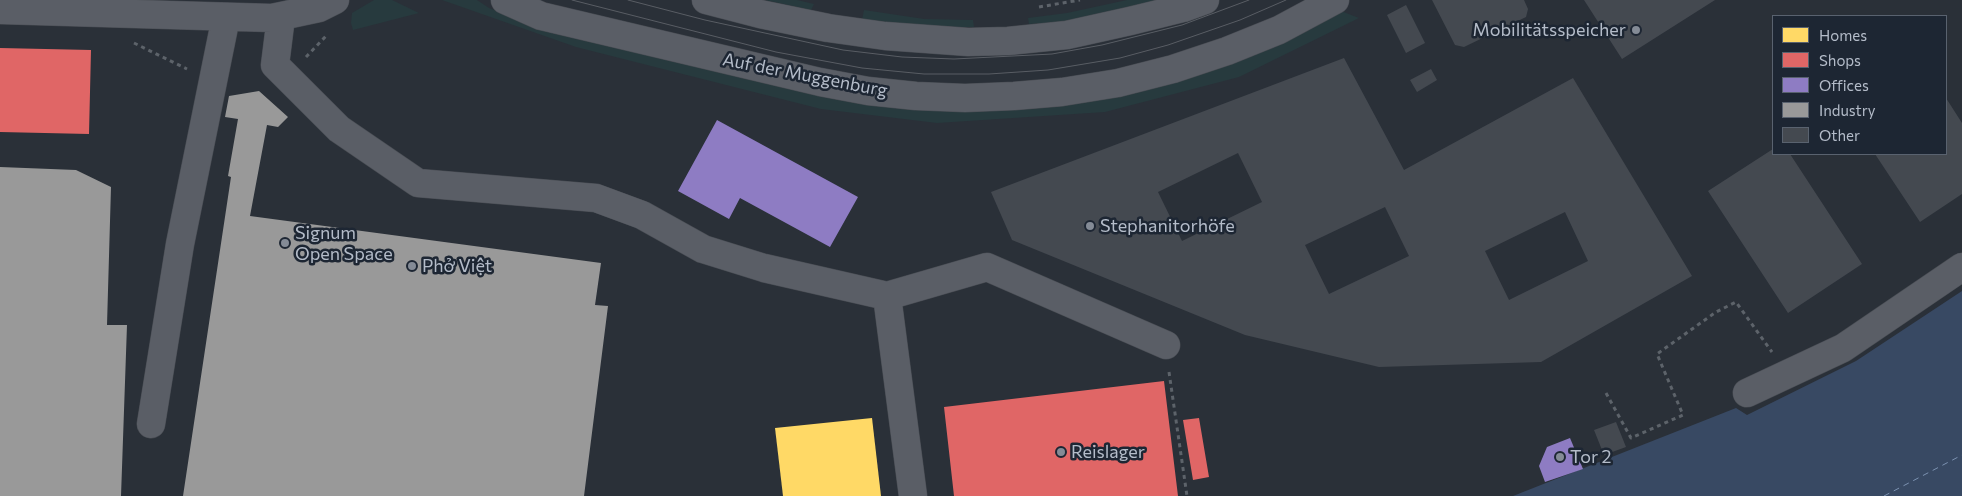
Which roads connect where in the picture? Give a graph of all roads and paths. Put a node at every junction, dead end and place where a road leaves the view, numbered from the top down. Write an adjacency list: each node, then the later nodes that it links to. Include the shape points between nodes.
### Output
1 (335, 0): 11 (street, via 319,8)
2 (505, 0): 6 (street, Auf der Muggenburg, via 541,16 820,82 868,91 965,98 1062,92 1118,83 1173,69 1279,30)
3 (706, 0): 5 (street, via 828,28 968,42 1067,35)
4 (1080, 0): 7 (path)
5 (1205, 0)
6 (1335, 0)
7 (1037, 8)
8 (0, 10): 9 (street)
9 (115, 14): 10 (street); 12 (path, via 129,41)
10 (226, 17): 11 (street); 12 (street)
11 (280, 17): 14 (street, via 275,65 339,129 418,183 596,198 642,215 703,249 764,268)
12 (213, 82): 19 (street, via 180,244)
13 (1962, 267): 16 (street, via 1843,348)
14 (887, 296): 15 (street, via 987,267); 20 (street)
15 (1166, 344): 21 (path)
16 (1785, 374): 17 (path, via 1736,302 1716,312 1657,354 1683,415 1631,438); 18 (street)
17 (1606, 393)
18 (1746, 393)
19 (151, 424)
20 (913, 496)
21 (1187, 496)

